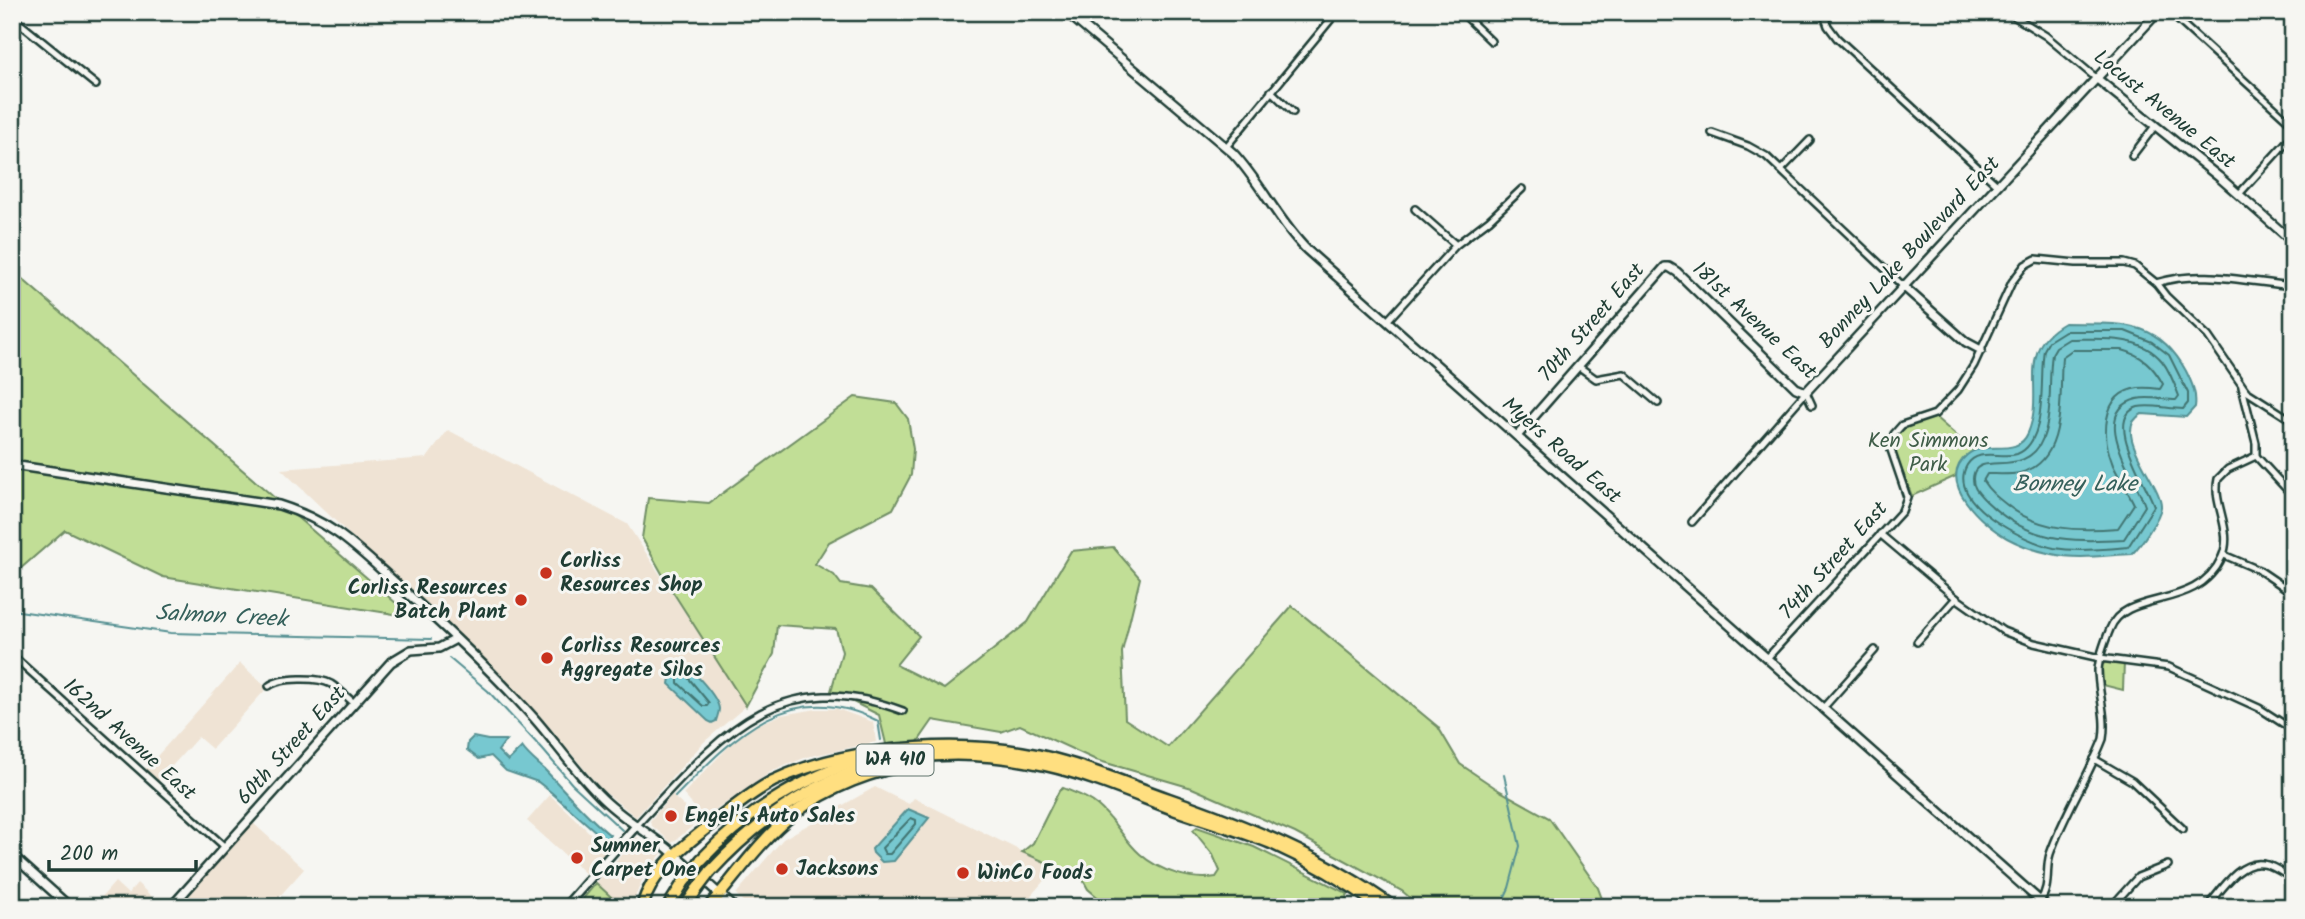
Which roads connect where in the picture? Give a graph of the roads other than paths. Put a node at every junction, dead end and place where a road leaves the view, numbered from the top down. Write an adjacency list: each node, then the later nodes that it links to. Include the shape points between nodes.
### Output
1 (1066, 12): 19 (street, Myers Road East)
2 (1337, 12): 12 (street)
3 (1461, 12): 9 (street)
4 (1823, 12): 22 (street, via 1837,38)
5 (2007, 12): 10 (street, Locust Avenue East, via 2046,36)
6 (2158, 12): 10 (street, Bonney Lake Boulevard East)
7 (2169, 12): 14 (street)
8 (12, 17): 11 (street)
9 (1491, 41)
10 (2096, 78): 15 (street, Locust Avenue East); 22 (street, Bonney Lake Boulevard East)
11 (96, 85)
12 (1271, 91): 13 (street); 19 (street)
13 (1293, 111)
14 (2293, 125)
15 (2155, 126): 20 (street); 24 (street, Locust Avenue East)
16 (1712, 133): 21 (street, via 1754,149)
17 (2293, 135): 24 (street)
18 (1810, 140): 21 (street)
19 (1226, 147): 32 (street, Myers Road East, via 1249,172 1289,232)
20 (2132, 156)
21 (1782, 169): 30 (street)
22 (1997, 185): 30 (street, Bonney Lake Boulevard East)
23 (1522, 189): 27 (street)
24 (2239, 194): 26 (street, Locust Avenue East)
25 (1415, 209): 27 (street)
26 (2293, 243)
27 (1456, 245): 32 (street)
28 (1667, 266): 34 (street, 70th Street East); 36 (street, 181st Avenue East, via 1796,388)
29 (2156, 283): 31 (street, via 2205,277); 33 (street, 74th Street East, via 2129,264 2032,261 2009,288); 35 (street, via 2208,336)
30 (1903, 286): 33 (street); 36 (street, Bonney Lake Boulevard East)
31 (2293, 286)
32 (1387, 321): 40 (street, Myers Road East)
33 (1981, 350): 45 (street, 74th Street East, via 1940,410 1902,425 1894,433 1891,450 1906,500)
34 (1578, 366): 37 (street, via 1596,379 1627,375); 40 (street, 70th Street East)
35 (2242, 386): 39 (street); 41 (street)
36 (1806, 392): 38 (street, 181st Avenue East); 44 (street, Bonney Lake Boulevard East)
37 (1658, 403)
38 (1812, 405)
39 (2293, 421)
40 (1517, 436): 53 (street, Myers Road East)
41 (2256, 456): 43 (street); 46 (street, via 2228,469 2217,481 2226,535)
42 (12, 465): 49 (street, via 271,503 304,513 350,542)
43 (2293, 496)
44 (1692, 522)
45 (1880, 534): 48 (street); 53 (street, 74th Street East)
46 (2224, 555): 47 (street, via 2259,569); 54 (street, via 2199,586 2120,613)
47 (2293, 593)
48 (1956, 598): 50 (street); 54 (street, via 2018,638)
49 (456, 639): 56 (street, 60th Street East, via 395,658); 64 (street, via 533,717 598,794)
50 (1917, 642)
51 (1875, 650): 57 (street)
52 (12, 655): 66 (street, 162nd Avenue East)
53 (1768, 657): 57 (street, Myers Road East)
54 (2101, 658): 59 (street, via 2169,667 2271,714); 61 (street, via 2098,675 2104,734)
55 (269, 686): 56 (street, via 288,679 323,681)
56 (354, 704): 66 (street, 60th Street East)
57 (1824, 707): 74 (street, Myers Road East)
58 (903, 711): 64 (street, via 839,696 805,698 764,710 708,750)
59 (2293, 730)
60 (898, 751): 63 (highway, WA 410, via 961,747 1027,754 1064,762); 67 (highway, via 847,757 773,782); 79 (highway, WA 410, bridge, via 853,762 786,791 741,822 701,860)
61 (2094, 759): 65 (street, via 2132,781); 74 (street, via 2049,857 2046,890)
62 (1110, 786): 63 (highway, WA 410); 73 (highway, via 991,761 891,768 836,788 793,814); 80 (highway, WA 410, bridge, via 1047,766 985,756 935,755 876,764 827,782 747,836 710,872)
63 (1150, 796): 83 (highway, WA 410, via 1270,843); 84 (highway, WA 410, via 1297,849)
64 (636, 826): 67 (street); 77 (street)
65 (2183, 829)
66 (225, 847): 76 (street, 60th Street East)
67 (674, 854): 73 (street); 78 (highway, via 651,884)
68 (12, 855): 69 (street)
69 (21, 862): 71 (street); 75 (street)
70 (2168, 865): 86 (street, via 2138,877)
71 (12, 871)
72 (2293, 879): 87 (street, via 2268,865 2253,864 2238,872)
73 (719, 895): 81 (highway); 82 (street)
74 (2040, 901): 85 (street, Myers Road East)
75 (70, 907)
76 (171, 907)
77 (565, 907)
78 (642, 907)
79 (668, 907)
80 (685, 907)
81 (709, 907)
82 (734, 907)
83 (1381, 907)
84 (1393, 907)
85 (2046, 907)
86 (2111, 907)
87 (2207, 907)

